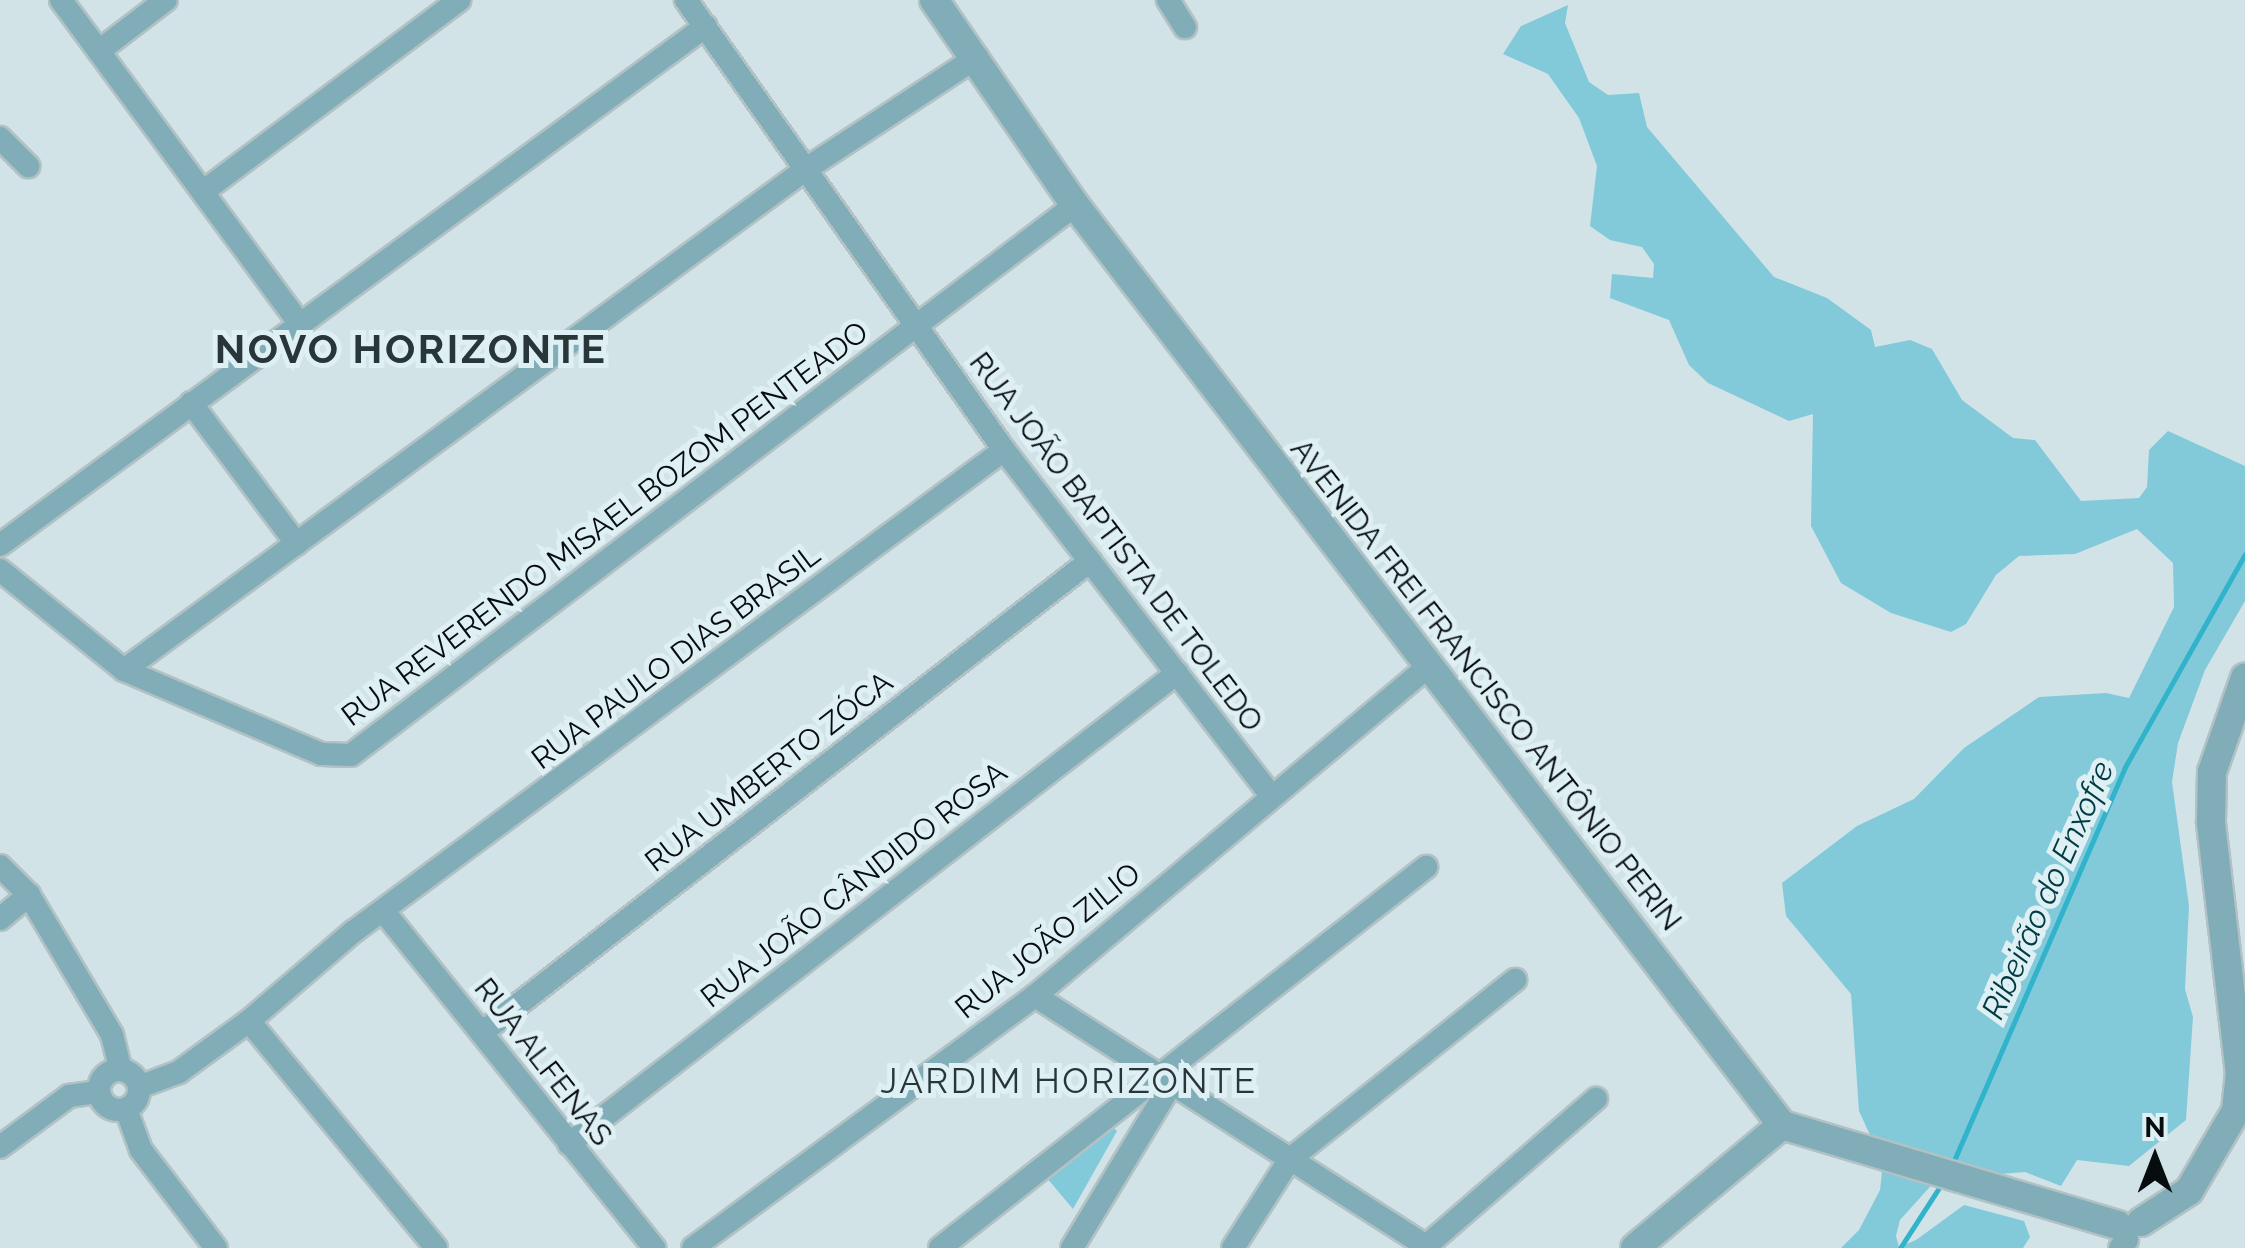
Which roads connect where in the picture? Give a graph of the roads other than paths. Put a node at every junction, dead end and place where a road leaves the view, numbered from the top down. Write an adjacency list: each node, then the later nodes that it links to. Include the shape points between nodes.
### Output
1 (61, 0): 9 (street)
2 (166, 0): 9 (street)
3 (460, 0): 14 (street)
4 (686, 0): 7 (street, RUA JOÃO BAPTISTA DE TOLEDO)
5 (934, 0): 10 (street, AVENIDA FREI FRANCISCO ANTÔNIO PERIN)
6 (1168, 0): 8 (street)
7 (706, 26): 13 (street, RUA JOÃO BAPTISTA DE TOLEDO); 16 (street)
8 (1185, 27)
9 (99, 51): 14 (street)
10 (977, 58): 13 (street); 15 (street, AVENIDA FREI FRANCISCO ANTÔNIO PERIN)
11 (0, 138): 12 (street)
12 (28, 166)
13 (809, 168): 17 (street, RUA JOÃO BAPTISTA DE TOLEDO); 20 (street)
14 (204, 190): 16 (street)
15 (1074, 204): 17 (street, RUA REVERENDO MISAEL BOZOM PENTEADO); 24 (street, AVENIDA FREI FRANCISCO ANTÔNIO PERIN)
16 (299, 323): 18 (street)
17 (915, 326): 19 (street, RUA JOÃO BAPTISTA DE TOLEDO); 25 (street, RUA REVERENDO MISAEL BOZOM PENTEADO, via 351,755 321,754)
18 (192, 403): 20 (street); 21 (street)
19 (1004, 450): 22 (street, RUA JOÃO BAPTISTA DE TOLEDO); 32 (street, RUA PAULO DIAS BRASIL)
20 (297, 544): 25 (street)
21 (0, 545)
22 (1090, 560): 26 (street, RUA JOÃO BAPTISTA DE TOLEDO); 37 (street, RUA UMBERTO ZÓCA)
23 (0, 570): 25 (street, RUA REVERENDO MISAEL BOZOM PENTEADO)
24 (1430, 665): 28 (street, RUA JOÃO ZILIO); 44 (street, AVENIDA FREI FRANCISCO ANTÔNIO PERIN)
25 (124, 670)
26 (1176, 673): 28 (street, RUA JOÃO BAPTISTA DE TOLEDO); 45 (street, RUA JOÃO CÂNDIDO ROSA)
27 (2245, 678): 48 (street, via 2212,772 2211,822 2240,1074 2236,1110 2188,1191)
28 (1270, 794): 35 (street, RUA JOÃO ZILIO)
29 (0, 866): 31 (street)
30 (1426, 867): 39 (street)
31 (29, 895): 33 (street); 38 (street, via 112,1036)
32 (385, 912): 36 (street, RUA PAULO DIAS BRASIL); 37 (street, RUA ALFENAS)
33 (0, 918)
34 (1515, 980): 47 (street)
35 (1035, 996): 39 (street); 53 (street, RUA JOÃO ZILIO)
36 (249, 1020): 40 (street, RUA PAULO DIAS BRASIL, via 179,1072); 51 (street)
37 (484, 1032): 45 (street, RUA ALFENAS)
38 (121, 1070): 40 (street); 41 (street, via 102,1078)
39 (1165, 1079): 47 (street); 54 (street); 55 (street)
40 (139, 1087): 43 (street)
41 (99, 1092): 43 (street, via 106,1105); 46 (street, via 68,1096)
42 (1596, 1099): 49 (street)
43 (126, 1109): 50 (street, via 141,1150)
44 (1782, 1125): 48 (street); 57 (street)
45 (569, 1144): 52 (street, RUA ALFENAS)
46 (0, 1147)
47 (1290, 1159): 49 (street); 56 (street)
48 (2126, 1234)
49 (1417, 1244)
50 (216, 1248)
51 (436, 1248)
52 (654, 1248)
53 (693, 1248)
54 (940, 1248)
55 (1072, 1248)
56 (1233, 1248)
57 (1635, 1248)

